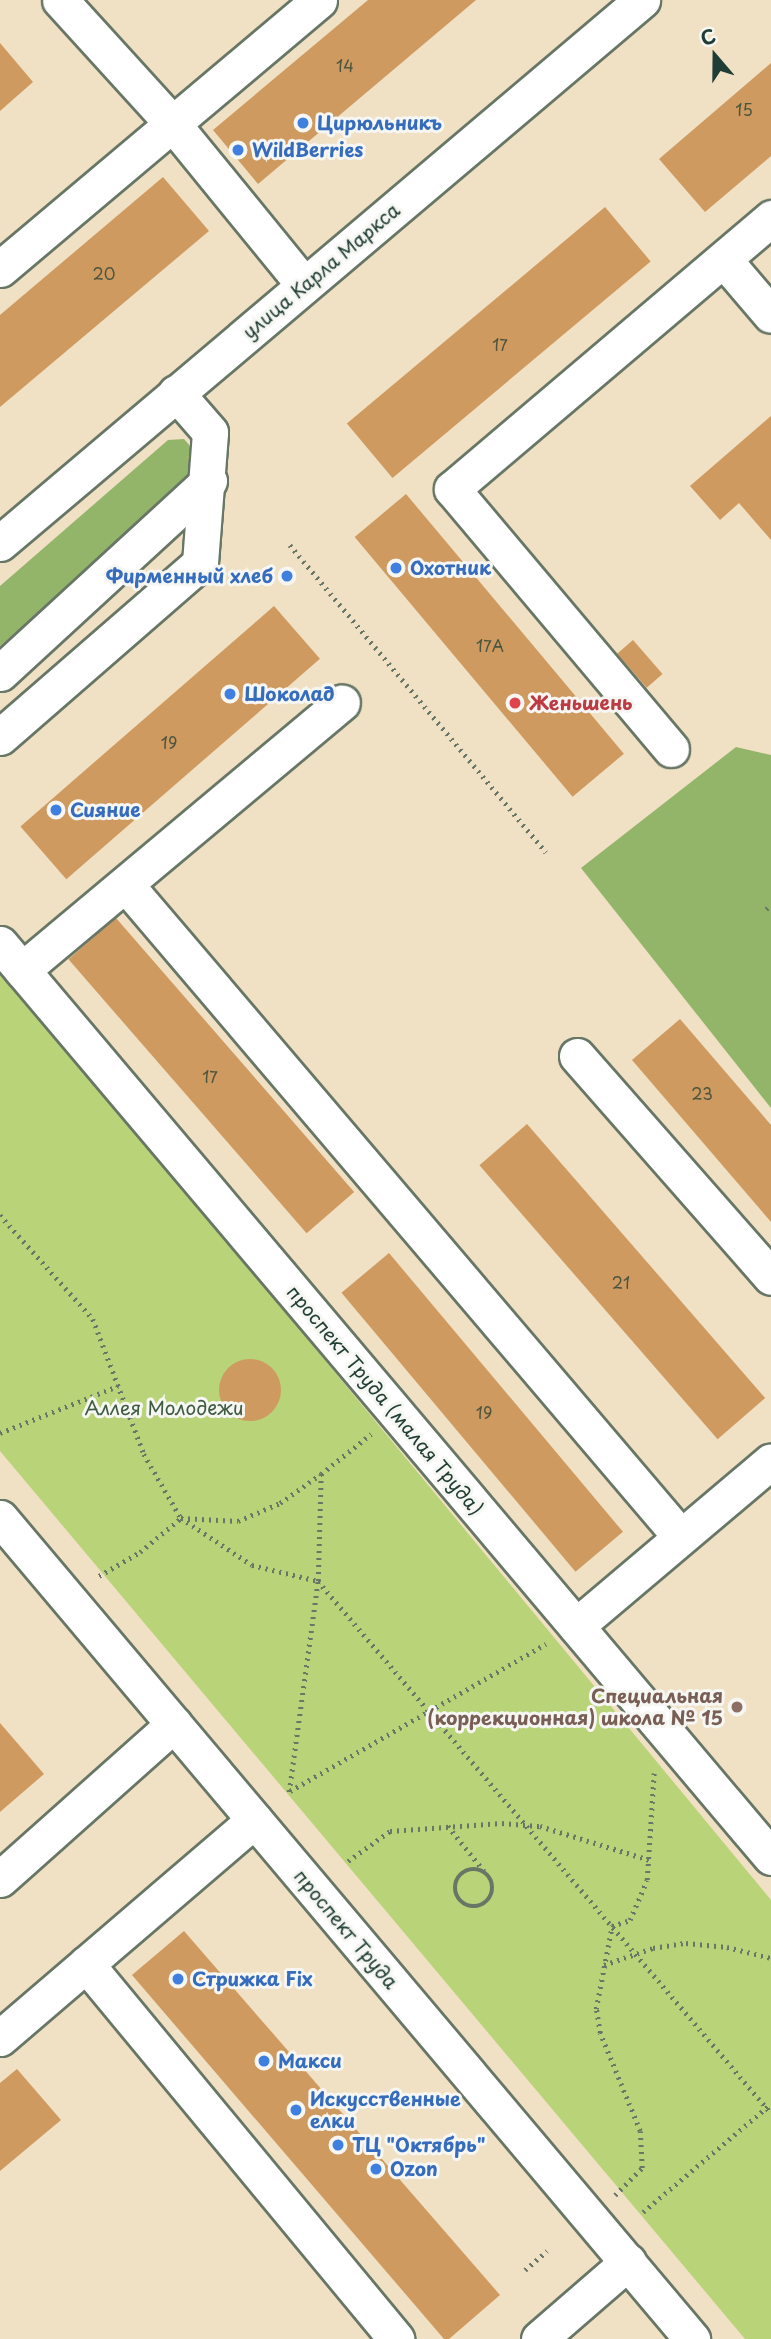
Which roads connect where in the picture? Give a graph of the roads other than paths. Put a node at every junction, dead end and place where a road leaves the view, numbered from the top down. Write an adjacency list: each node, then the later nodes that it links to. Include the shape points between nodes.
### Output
1 (60, 0): 4 (street)
2 (319, 0): 4 (street)
3 (642, 0): 8 (street, улица Карла Маркса)
4 (172, 123): 7 (street); 8 (street)
5 (771, 218): 6 (street)
6 (724, 260): 9 (street); 16 (street, via 453,489)
7 (0, 268)
8 (304, 285): 10 (street, улица Карла Маркса)
9 (771, 315)
10 (176, 393): 11 (street, via 210,432); 12 (street, улица Карла Маркса)
11 (209, 481): 13 (street); 15 (street, via 201,563)
12 (0, 543)
13 (0, 673)
14 (342, 702): 17 (street)
15 (0, 737)
16 (671, 749)
17 (126, 885): 18 (street); 23 (street)
18 (11, 957): 24 (street, проспект Труда (малая Труда))
19 (576, 1056): 20 (street)
20 (771, 1277)
21 (771, 1461): 23 (street)
22 (0, 1518): 25 (street, проспект Труда)
23 (680, 1536): 24 (street)
24 (576, 1626): 27 (street, проспект Труда (малая Труда))
25 (174, 1724): 26 (street, проспект Труда); 28 (street)
26 (254, 1820): 29 (street); 31 (street, проспект Труда)
27 (771, 1857)
28 (0, 1879)
29 (86, 1964): 30 (street); 32 (street)
30 (0, 2038)
31 (628, 2262): 33 (street); 34 (street, проспект Труда)
32 (396, 2339)
33 (539, 2339)
34 (692, 2339)

